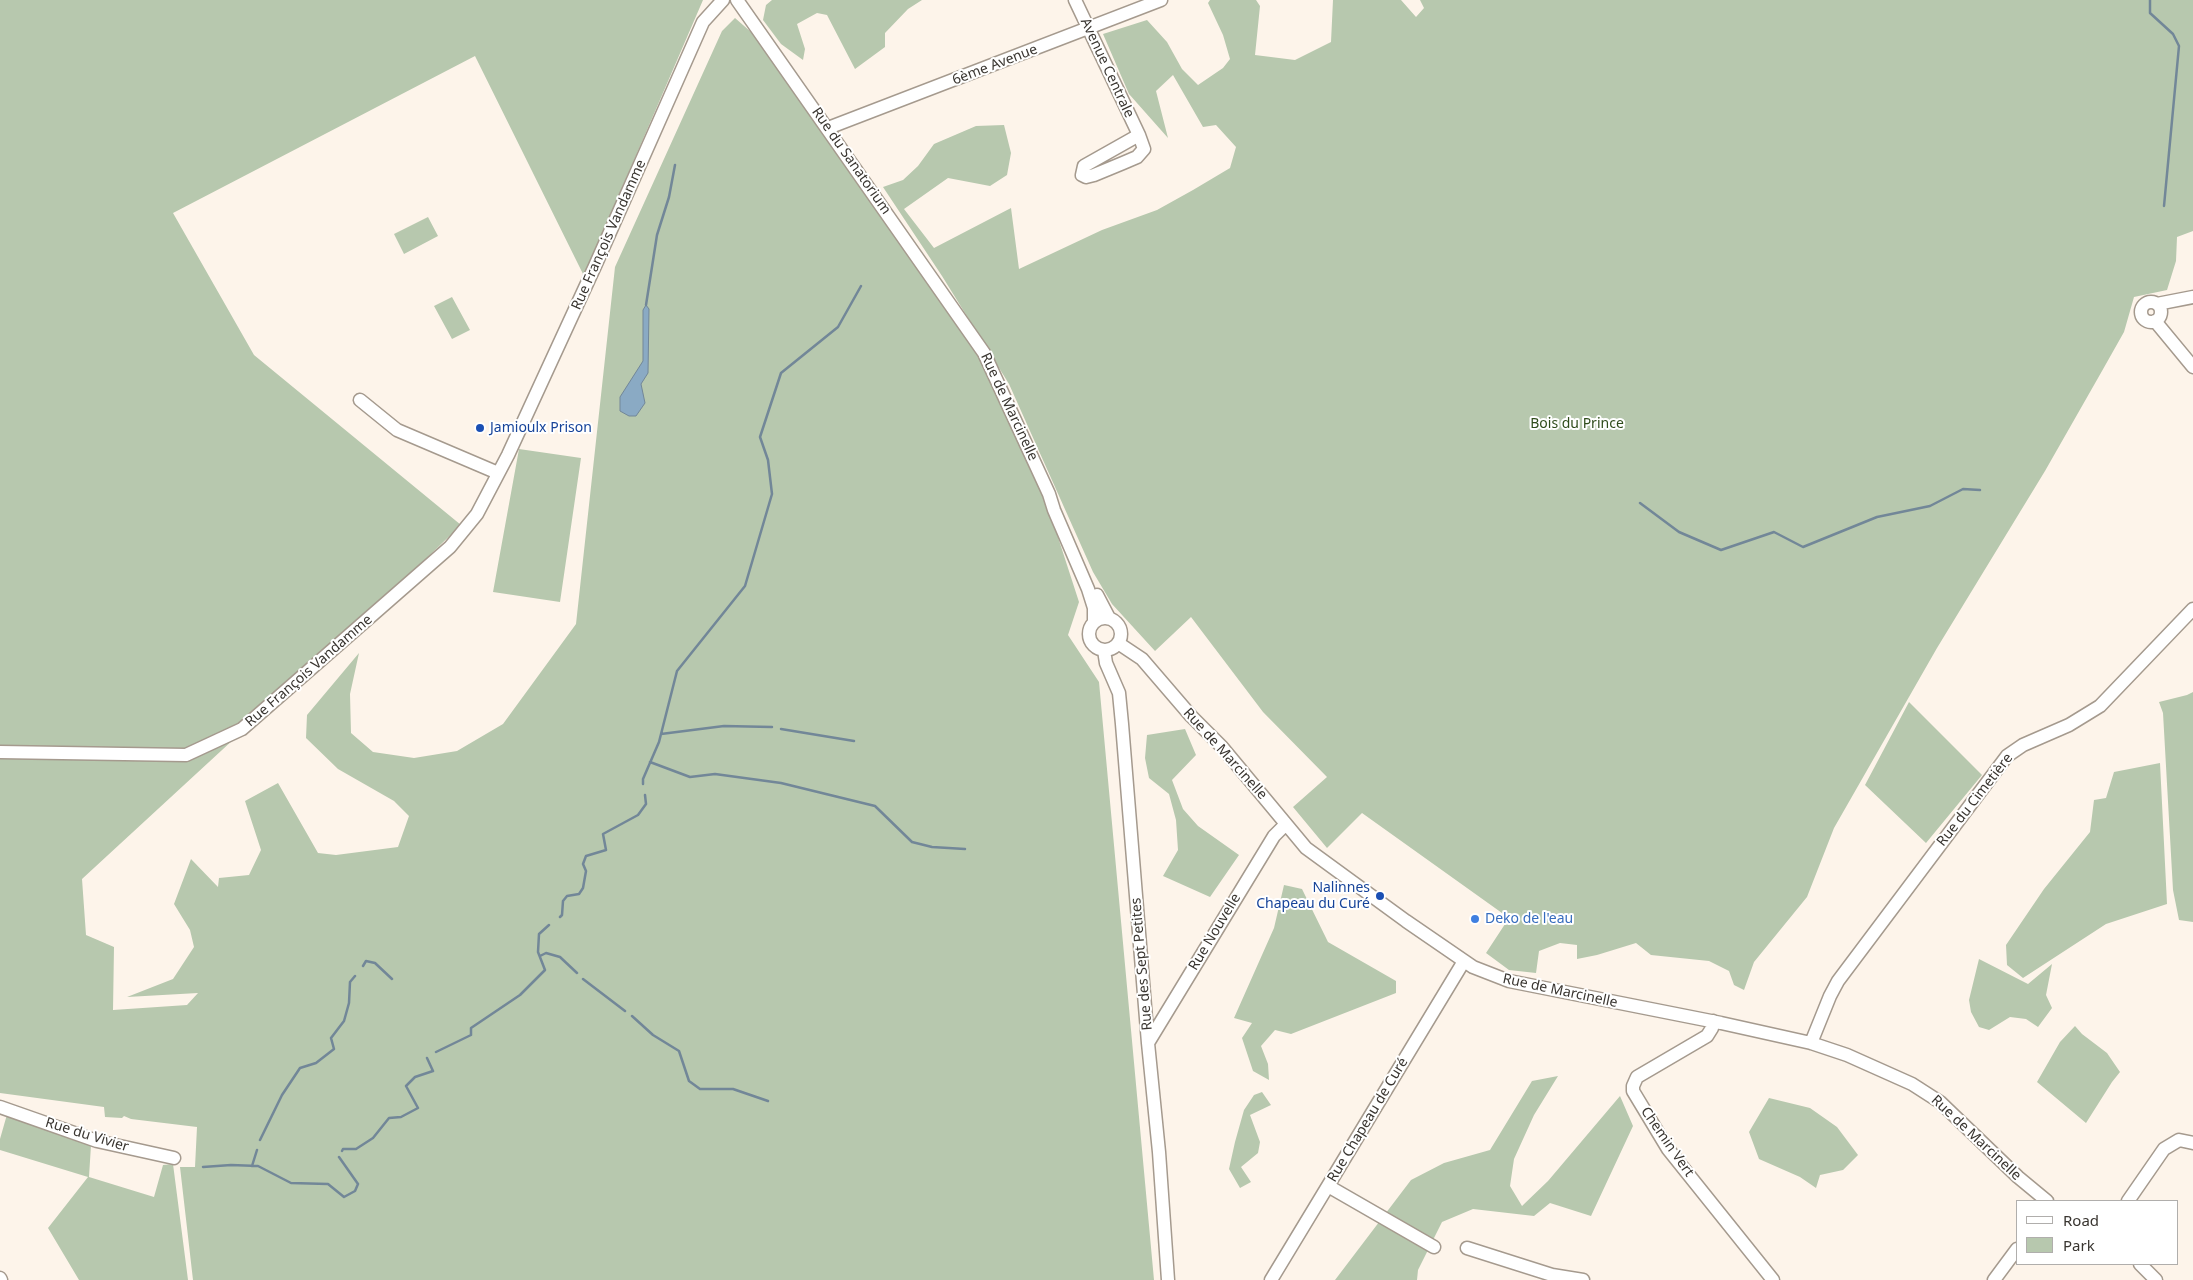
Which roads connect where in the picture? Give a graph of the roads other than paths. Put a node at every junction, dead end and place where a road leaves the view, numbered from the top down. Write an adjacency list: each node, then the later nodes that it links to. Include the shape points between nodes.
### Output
1 (723, 0): 12 (street, Rue François Vandamme, via 703,22 542,382)
2 (736, 0): 6 (street, Rue du Sanatorium)
3 (1075, 0): 5 (street, Avenue Centrale)
4 (1161, 0): 5 (street, 6ème Avenue)
5 (1089, 29): 6 (street, 6ème Avenue); 7 (street, Avenue Centrale)
6 (828, 128): 9 (street, Rue du Sanatorium)
7 (1139, 135)
8 (2193, 297): 10 (street, via 2156,303 2161,314 2155,322)
9 (965, 322): 13 (street, Rue de Marcinelle, via 989,361)
10 (2193, 367)
11 (360, 400): 12 (street, via 397,430)
12 (498, 472): 19 (street, Rue François Vandamme, via 476,514 450,547 242,728 186,755)
13 (1049, 494): 15 (street, Rue de Marcinelle, via 1059,508); 16 (street, Rue de Marcinelle, via 1088,590)
14 (2193, 609): 24 (street, Rue du Cimetière, via 2100,706 2007,756 1838,981)
15 (1108, 618): 16 (street); 17 (street, Rue de Marcinelle, via 1120,628)
16 (1094, 621): 18 (street, Rue de Marcinelle, via 1089,630 1089,640 1096,648)
17 (1118, 643): 18 (street); 20 (street, Rue de Marcinelle, via 1142,660 1216,740)
18 (1104, 650): 23 (street, Rue des Sept Petites, via 1116,684 1122,724)
19 (0, 752)
20 (1286, 824): 21 (street, Rue de Marcinelle, via 1312,853); 23 (street, Rue Nouvelle, via 1274,836)
21 (1464, 961): 22 (street, Rue de Marcinelle, via 1509,982); 28 (street, Rue Chapeau de Curé)
22 (1714, 1022): 24 (street, Rue de Marcinelle); 38 (street, Chemin Vert, via 1707,1036 1637,1077 1633,1091 1668,1149)
23 (1148, 1043): 35 (street, Rue des Sept Petites)
24 (1811, 1044): 29 (street, Rue de Marcinelle, via 1856,1059 1930,1095)
25 (0, 1107): 27 (street, Rue du Vivier, via 97,1141)
26 (2193, 1143): 30 (street, via 2180,1140 2164,1149)
27 (174, 1158)
28 (1328, 1186): 31 (street); 36 (street, Rue Chapeau de Curé)
29 (2046, 1200)
30 (2129, 1200)
31 (1434, 1247)
32 (1467, 1248): 37 (street, via 1552,1275)
33 (2016, 1250): 39 (street)
34 (2141, 1265): 40 (street)
35 (1168, 1280)
36 (1271, 1280)
37 (1582, 1280)
38 (1773, 1280)
39 (1994, 1280)
40 (2156, 1280)

